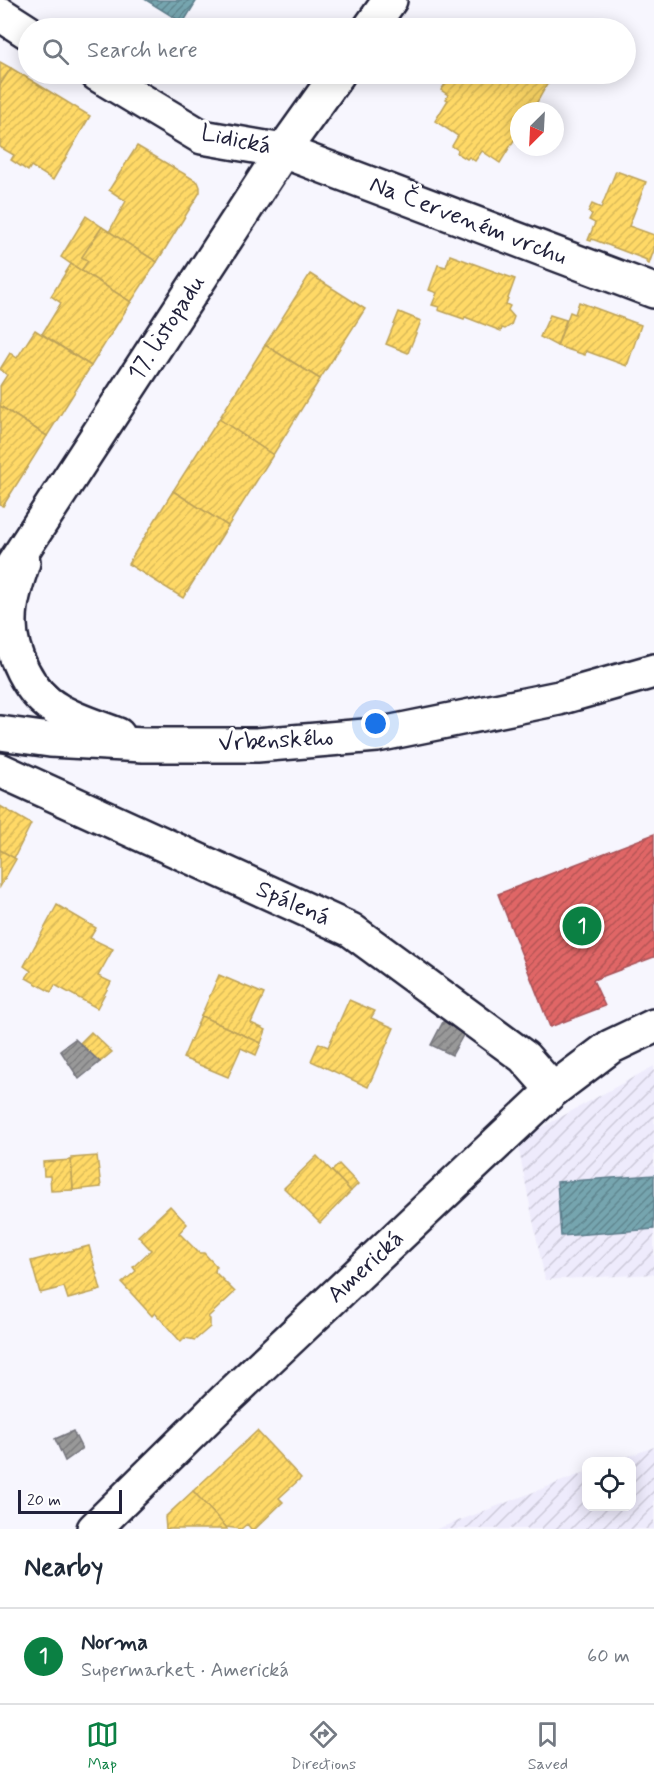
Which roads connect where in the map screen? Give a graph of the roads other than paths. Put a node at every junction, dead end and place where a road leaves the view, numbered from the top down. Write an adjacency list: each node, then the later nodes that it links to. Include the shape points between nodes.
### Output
1 (390, 0): 3 (street)
2 (0, 14): 4 (street)
3 (377, 18)
4 (18, 26)
5 (114, 84): 7 (street, Lidická, via 202,137)
6 (331, 84): 7 (street, 17. listopadu)
7 (283, 151): 8 (street, Na Červeném vrchu); 9 (street, 17. listopadu)
8 (654, 291)
9 (33, 535): 10 (street, 17. listopadu); 13 (street, via 15,587 10,621 20,664 37,692 57,710)
10 (0, 585)
11 (654, 671): 13 (street, Vrbenského, via 559,698 377,735 257,745)
12 (0, 733): 13 (street, Vrbenského, via 50,740)
13 (141, 744)
14 (0, 770): 16 (street, Spálená, via 351,930 524,1056)
15 (654, 1026): 16 (street, Americká, via 610,1047)
16 (553, 1090): 17 (street, Americká)
17 (94, 1529)

